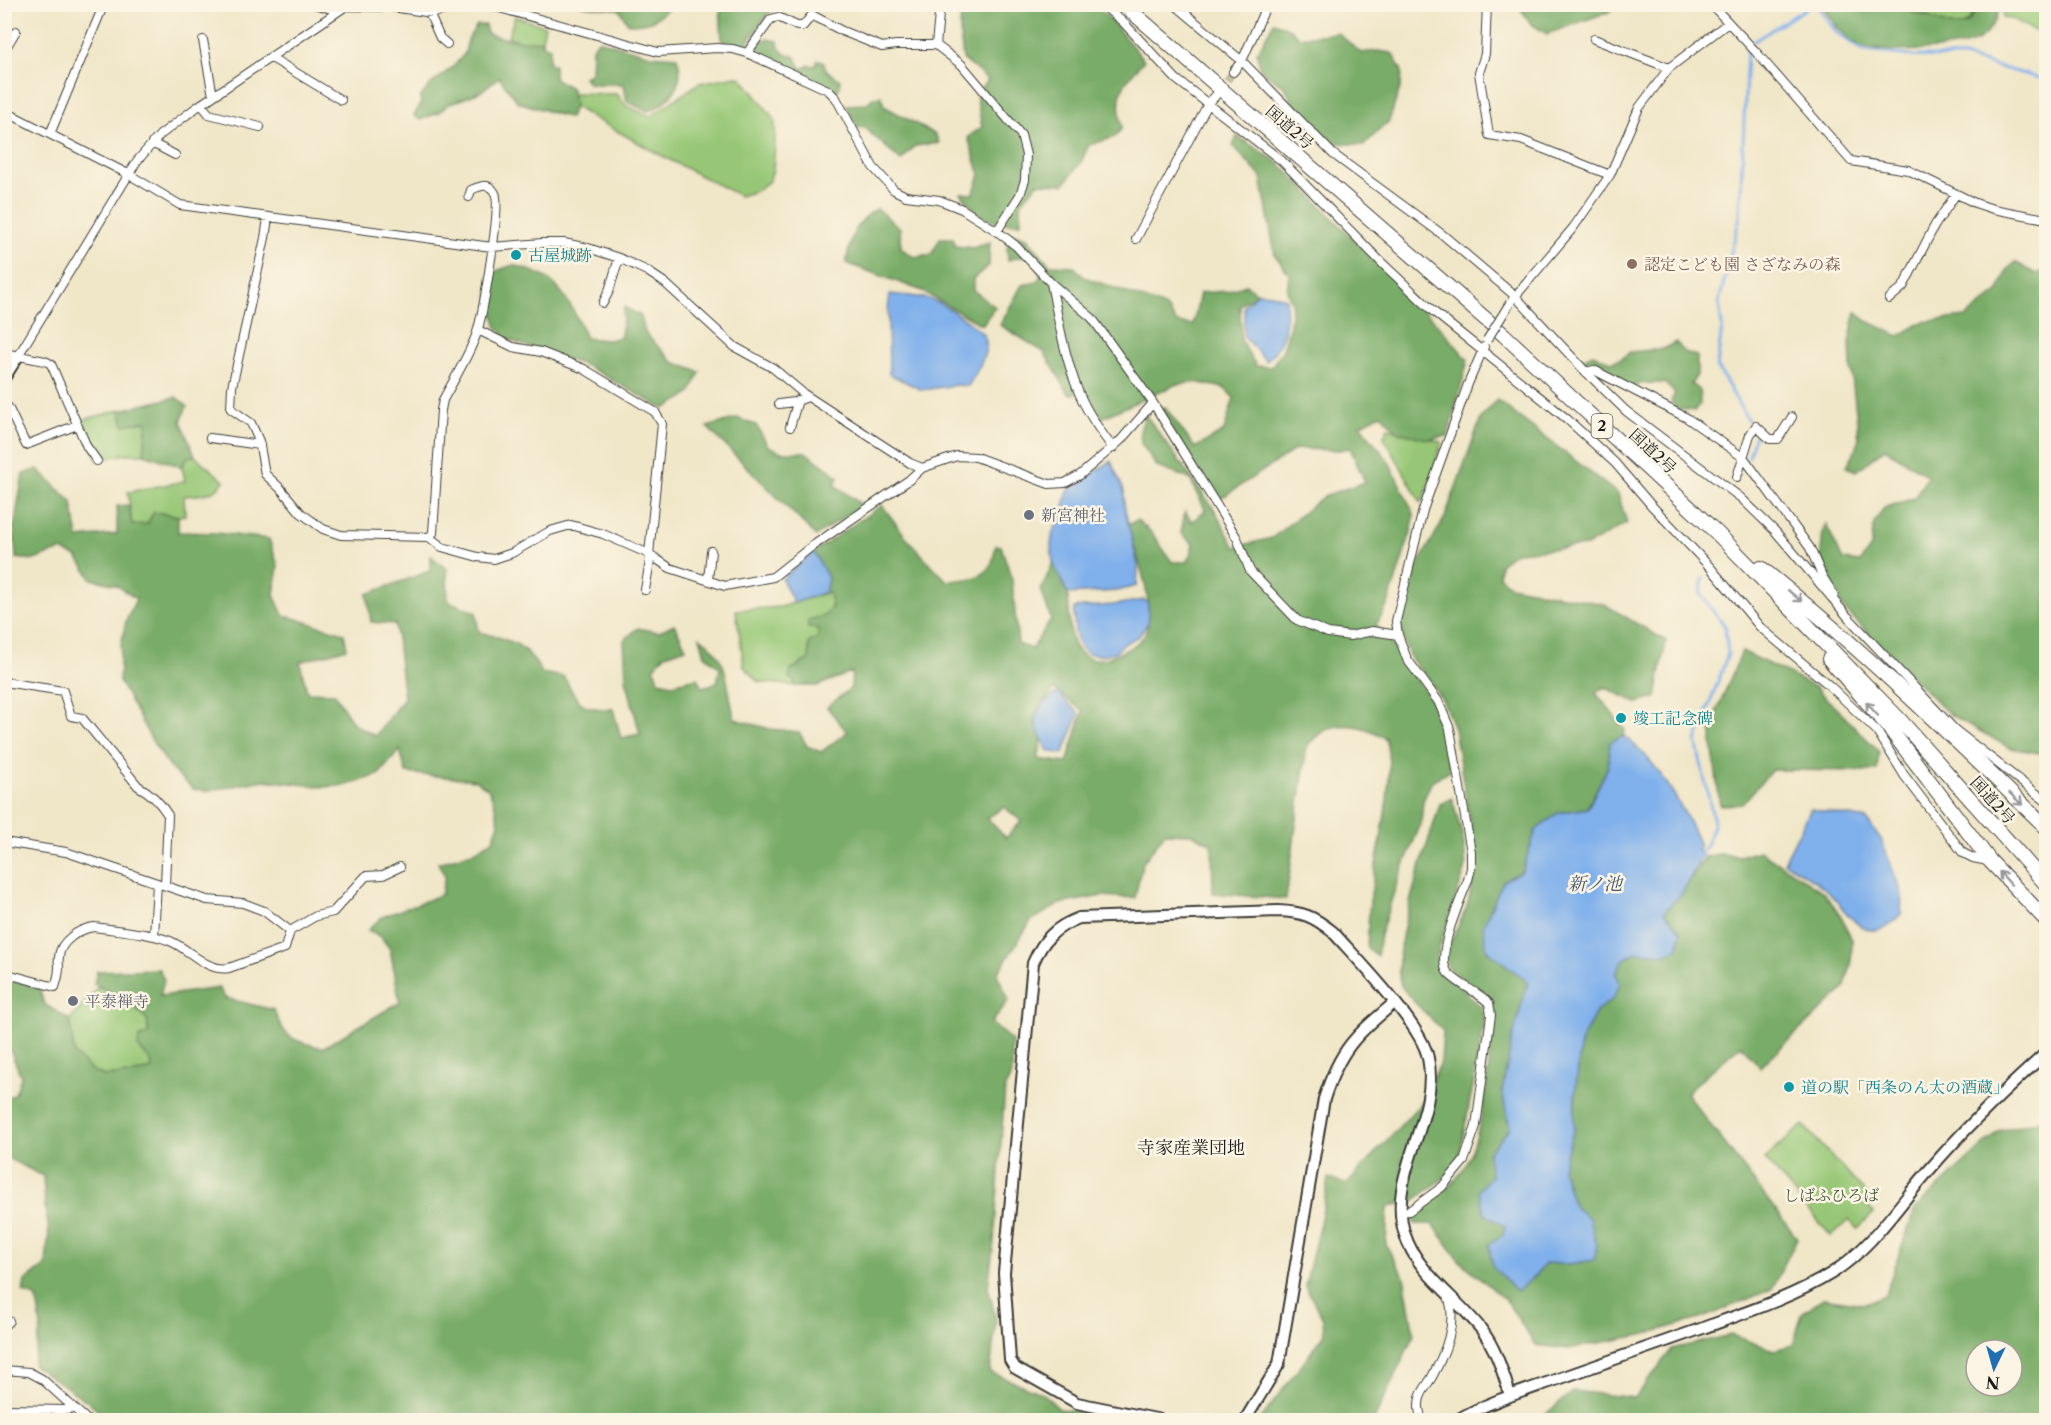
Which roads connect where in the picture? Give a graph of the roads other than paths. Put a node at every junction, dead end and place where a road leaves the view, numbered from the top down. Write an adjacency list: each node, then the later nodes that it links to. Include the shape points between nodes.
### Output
1 (104, 4): 34 (street)
2 (313, 4): 13 (street)
3 (469, 4): 14 (street)
4 (485, 4): 22 (street, via 658,52 717,48)
5 (940, 4): 20 (street)
6 (1101, 4): 31 (street, via 1176,79)
7 (1123, 4): 72 (highway, 国道2号 / 2, via 1504,335)
8 (1174, 4): 24 (street)
9 (1267, 4): 24 (street)
10 (1487, 4): 38 (street, via 1485,54 1479,73 1490,135 1521,140)
11 (1711, 4): 15 (street)
12 (348, 5): 13 (street); 14 (street); 23 (street)
13 (327, 6)
14 (429, 13): 19 (street, via 440,38)
15 (1728, 23): 25 (street); 39 (street, via 1851,161 1908,170)
16 (16, 31): 21 (street)
17 (1594, 39): 25 (street)
18 (203, 40): 28 (street)
19 (447, 44)
20 (936, 45): 22 (street, via 882,47 812,15 802,26 778,16 771,19); 43 (street, via 962,64 1021,135 1026,155 1025,180)
21 (4, 51)
22 (747, 53): 43 (street, via 828,90 873,167 894,190 962,209)
23 (270, 57): 28 (street); 29 (street)
24 (1242, 61): 26 (street); 48 (street, via 1333,154 1443,235)
25 (1669, 68): 38 (street, via 1639,108)
26 (1233, 72)
27 (1217, 94): 31 (street)
28 (213, 96): 30 (street)
29 (341, 100)
30 (201, 104): 33 (street, via 209,114); 35 (street)
31 (1208, 104): 44 (street); 52 (street, via 1282,161 1382,263)
32 (4, 111): 34 (street)
33 (260, 127)
34 (50, 134): 37 (street)
35 (153, 143): 36 (street); 37 (street)
36 (175, 155)
37 (130, 175): 41 (street, via 180,205); 54 (street)
38 (1610, 175): 48 (street, via 1573,228)
39 (1956, 194): 42 (street, via 1993,209); 49 (street, via 1903,287)
40 (469, 197): 45 (street, via 471,190 480,186 495,191)
41 (268, 218): 45 (street); 66 (street, via 232,387 231,409 251,423)
42 (2046, 219)
43 (997, 231): 47 (street)
44 (1136, 239)
45 (492, 247): 46 (street, via 564,243); 51 (street)
46 (619, 258): 50 (street); 57 (street, via 665,283 735,347 773,368)
47 (1051, 283): 59 (street, via 1092,318); 67 (street, via 1077,388)
48 (1512, 299): 52 (street, bridge); 55 (street)
49 (1889, 300)
50 (603, 303)
51 (478, 330): 73 (street, via 443,400 433,533); 75 (street, via 513,347 541,352 584,369 655,412 662,424)
52 (1482, 350): 80 (street, via 1423,510 1400,600); 85 (street, via 1615,463 1760,627 1877,731 1904,775 1963,854)
53 (4, 352): 54 (street)
54 (18, 356): 56 (street); 63 (street, via 51,364)
55 (1586, 372): 68 (street, via 1594,370 1688,417); 79 (street, via 1626,411 1742,498)
56 (4, 378)
57 (808, 397): 58 (street); 70 (street)
58 (798, 400): 60 (street); 64 (street)
59 (1153, 403): 67 (street); 80 (street, via 1237,538 1250,571 1297,620 1328,633 1350,636 1372,631)
60 (779, 404)
61 (4, 405): 63 (street, via 26,445)
62 (1792, 417): 68 (street, via 1778,439 1770,439 1756,426)
63 (77, 425): 69 (street)
64 (790, 427)
65 (210, 438): 66 (street)
66 (260, 445): 73 (street, via 265,474 301,513 323,529 341,535)
67 (1113, 448): 70 (street, via 1065,483 1049,484 976,456 957,456)
68 (1743, 458): 71 (street); 79 (street, via 1810,548)
69 (97, 461)
70 (922, 468): 77 (street, via 773,577 725,586)
71 (1737, 477)
72 (1717, 533): 76 (highway, 国道2号 / 2); 83 (highway, one-way to 83, via 1799,599)
73 (429, 537): 75 (street, via 442,547 494,559 549,531 571,525)
74 (711, 551): 77 (street)
75 (649, 554): 77 (street, via 670,568); 78 (street)
76 (1756, 574): 85 (highway, one-way to 76, via 1887,725); 88 (highway, 国道2号 / 2, via 1899,719)
77 (708, 580)
78 (645, 590)
79 (1833, 599): 82 (street, via 1955,730)
80 (1398, 635): 95 (street, via 1407,659 1438,701 1450,729 1471,852 1468,880 1444,952 1445,969 1482,996 1489,1003 1491,1015 1476,1126 1464,1161 1442,1187 1409,1211)
81 (4, 682): 87 (street, via 63,691 71,716 82,718 138,786 163,807 168,815)
82 (2046, 801)
83 (2046, 827)
84 (4, 842): 87 (street, via 66,852)
85 (1990, 861): 89 (highway, one-way to 85)
86 (400, 867): 90 (street, via 383,875 366,876 333,912 316,916)
87 (161, 884): 90 (street, via 207,900 243,903 264,911); 91 (street)
88 (2046, 884)
89 (2046, 920)
90 (290, 931): 91 (street, via 285,948 219,970)
91 (154, 936): 92 (street, via 94,927 80,931 68,939 58,957 60,969 55,987)
92 (4, 973)
93 (1394, 1003): 95 (street, via 1421,1040 1430,1075 1426,1109 1404,1179); 102 (street, via 1333,932 1301,912 1079,918 1063,924 1040,947 1030,981 1004,1273 1010,1360 1016,1368 1077,1403); 103 (street, via 1362,1029 1332,1075 1324,1099 1279,1364)
94 (2046, 1053): 98 (street, via 1964,1131 1874,1238 1833,1272 1730,1318)
95 (1400, 1212): 96 (street, via 1412,1252)
96 (1447, 1291): 98 (street, via 1483,1331); 104 (street, via 1452,1318 1448,1341 1420,1398 1419,1415)
97 (4, 1370): 99 (street, via 29,1372 42,1379)
98 (1510, 1395): 105 (street)
99 (74, 1408): 100 (street); 101 (street)
100 (4, 1409)
101 (87, 1420)
102 (1161, 1420)
103 (1245, 1420)
104 (1423, 1420)
105 (1458, 1420)

